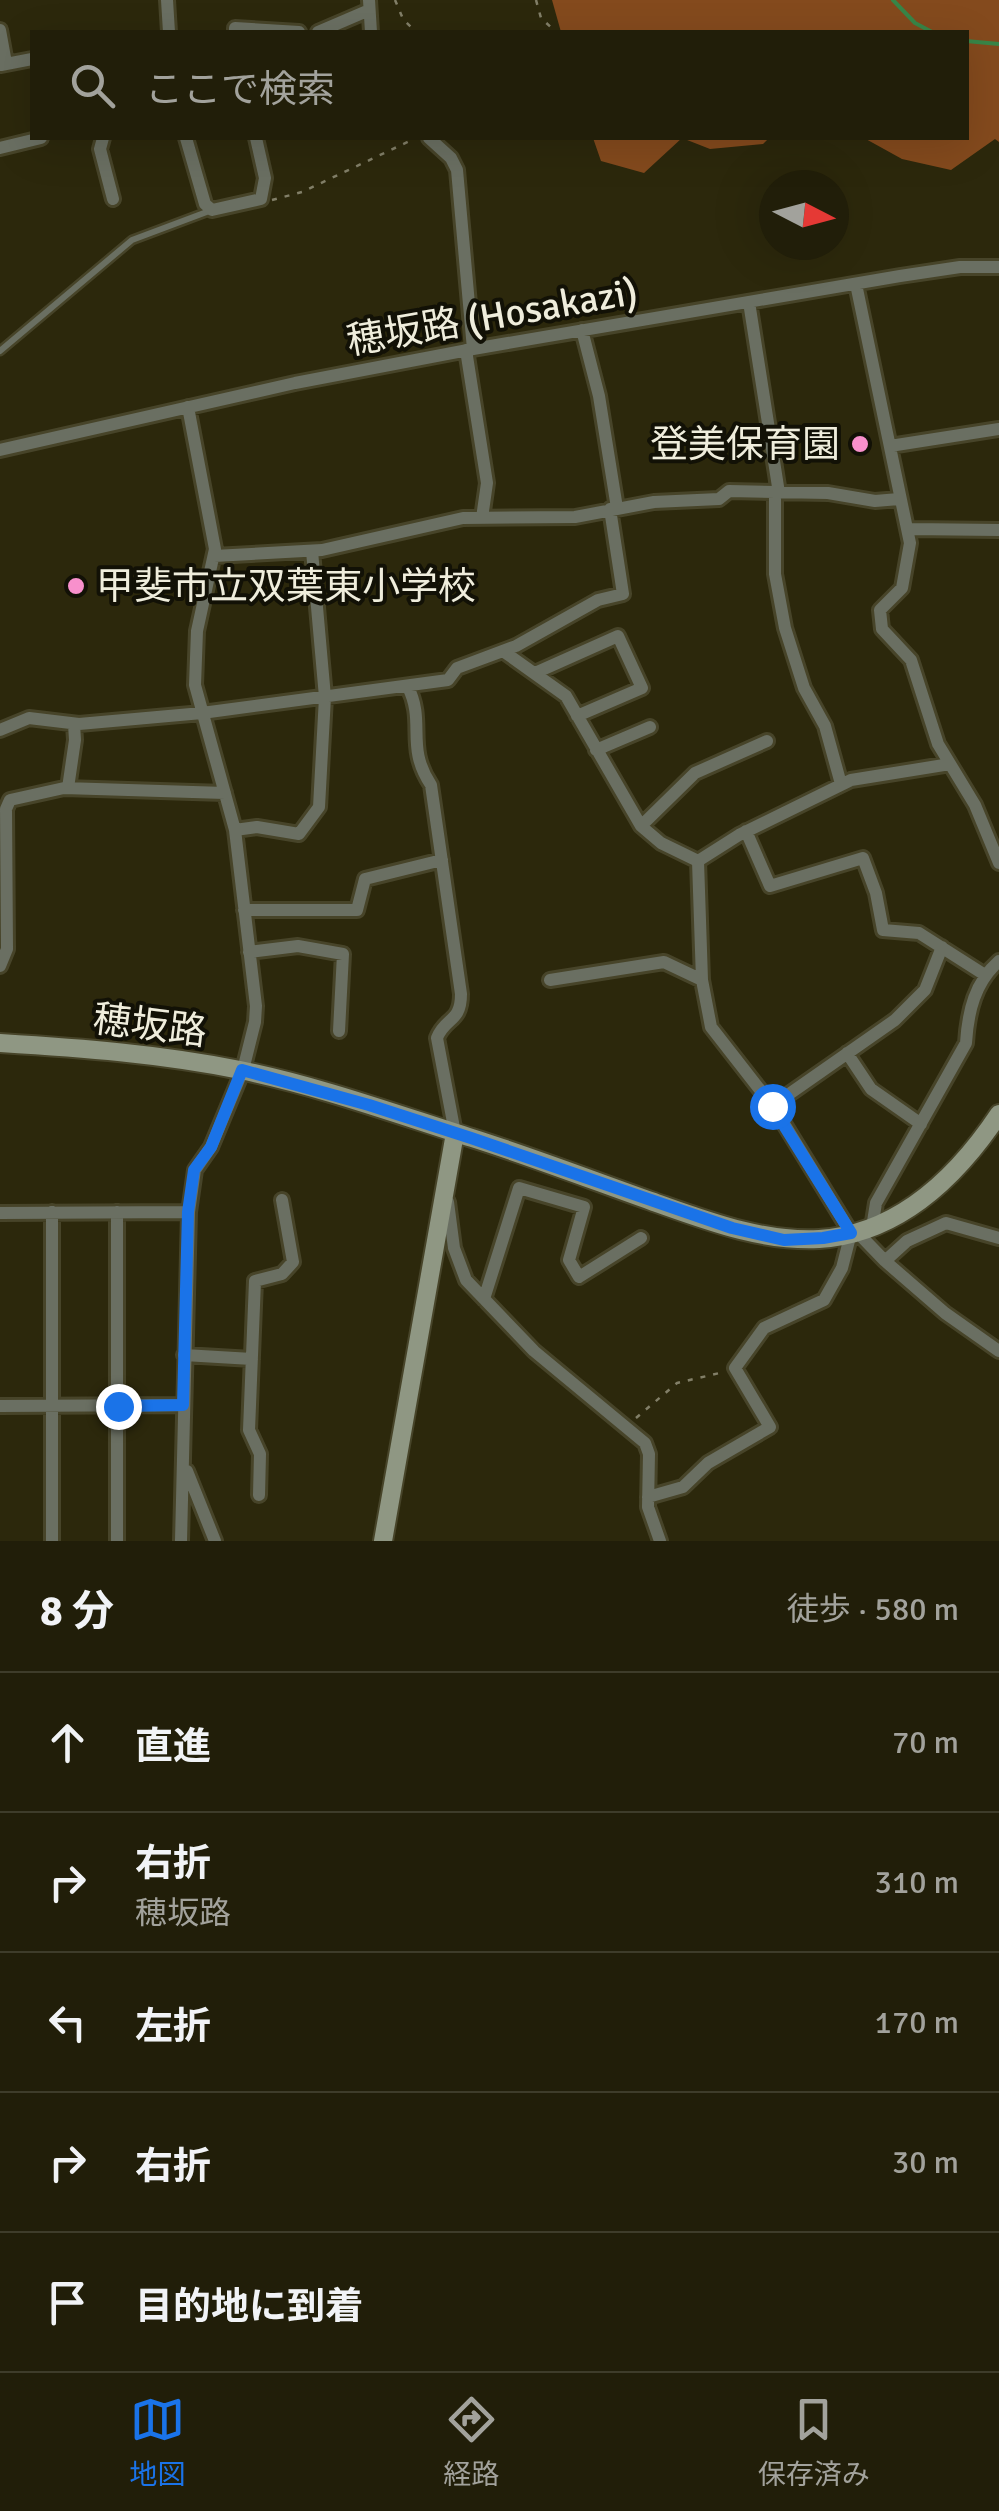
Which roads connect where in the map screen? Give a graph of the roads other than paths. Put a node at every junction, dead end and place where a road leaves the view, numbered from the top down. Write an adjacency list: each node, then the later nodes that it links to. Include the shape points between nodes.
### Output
1 (167, 0): 4 (street)
2 (368, 6): 7 (street)
3 (0, 30): 9 (street)
4 (169, 30)
5 (236, 30): 6 (street)
6 (266, 30)
7 (322, 30)
8 (30, 58): 9 (street)
9 (3, 64)
10 (33, 140): 15 (street)
11 (102, 140): 16 (street)
12 (187, 140): 17 (street)
13 (256, 140): 17 (street, via 265,178 261,198)
14 (432, 140): 22 (street, via 457,170)
15 (0, 148)
16 (113, 199)
17 (212, 210): 23 (lane, via 132,240)
18 (999, 266): 19 (street, 穂坂路 (Hosakazi))
19 (856, 284): 20 (street, 穂坂路 (Hosakazi)); 26 (street)
20 (749, 302): 21 (street, 穂坂路 (Hosakazi)); 28 (street)
21 (582, 330): 22 (street, 穂坂路 (Hosakazi)); 30 (street)
22 (470, 350): 24 (street, 穂坂路 (Hosakazi)); 31 (street, via 487,483)
23 (0, 351)
24 (188, 407): 27 (street, 穂坂路 (Hosakazi)); 35 (street)
25 (999, 429): 26 (street)
26 (890, 446): 29 (street)
27 (0, 450)
28 (777, 493): 29 (street); 30 (street, via 729,490 719,499); 48 (street, via 775,574 784,628)
29 (900, 499): 32 (street)
30 (613, 508): 31 (street, via 574,518); 36 (street, via 623,594 598,600)
31 (482, 518): 34 (street)
32 (908, 529): 33 (street); 47 (street, via 907,574 880,610 882,629 911,660)
33 (999, 530)
34 (312, 551): 35 (street); 39 (street)
35 (214, 556): 40 (street, via 197,630)
36 (503, 651): 37 (street); 38 (street, via 457,668 448,680)
37 (535, 673): 41 (street, via 566,696); 41 (street, via 618,636 642,688)
38 (408, 687): 39 (street); 54 (street, via 415,701 418,766 431,785)
39 (325, 697): 40 (street); 52 (street, via 319,807 299,834)
40 (202, 713): 42 (street); 50 (street)
41 (577, 716): 46 (street)
42 (74, 724): 44 (street, via 29,718); 49 (street)
43 (650, 727): 46 (street)
44 (0, 730)
45 (767, 741): 51 (street, via 695,774)
46 (596, 750): 51 (street)
47 (950, 764): 48 (street); 56 (street)
48 (841, 784): 53 (street)
49 (68, 788): 50 (street); 61 (street, via 22,795 6,809 7,949)
50 (224, 793): 52 (street)
51 (641, 826): 55 (street)
52 (235, 830): 57 (street)
53 (746, 831): 55 (street); 58 (street, via 770,886 863,858 883,930 918,933)
54 (442, 860): 57 (street, via 365,879 357,910); 72 (street, via 461,1008 436,1038)
55 (698, 861): 64 (street)
56 (999, 863)
57 (244, 910): 59 (street)
58 (942, 947): 62 (street); 67 (street, via 925,990)
59 (249, 952): 65 (street, via 298,946 343,954); 68 (street, via 256,1022)
60 (999, 960): 62 (street)
61 (0, 966)
62 (985, 974): 71 (street, via 967,1019 966,1042)
63 (550, 980): 64 (street, via 664,962)
64 (702, 980): 69 (street, via 711,1027)
65 (340, 1031)
66 (0, 1042): 68 (main road, 穂坂路)
67 (847, 1054): 69 (street); 71 (street, via 872,1089)
68 (242, 1070): 72 (main road, 穂坂路); 77 (street, via 211,1147 194,1170)
69 (772, 1106): 79 (street)
70 (999, 1114): 79 (main road, 穂坂路, via 917,1204)
71 (921, 1124): 79 (street)
72 (455, 1133): 73 (main road); 79 (main road, 穂坂路, via 732,1228 784,1240)
73 (448, 1174): 83 (street, via 454,1248 466,1280); 98 (main road)
74 (282, 1200): 86 (street, via 293,1262 282,1274 255,1281)
75 (52, 1212): 76 (street); 78 (street); 89 (street)
76 (118, 1212): 77 (street); 90 (street)
77 (188, 1212): 85 (street)
78 (0, 1213)
79 (860, 1231): 82 (street); 93 (street, via 824,1300 764,1328 735,1368 770,1426 708,1463 683,1487)
80 (641, 1238): 83 (street, via 579,1277 569,1260 584,1207 518,1188)
81 (999, 1238): 82 (street, via 946,1224 906,1241)
82 (884, 1261): 84 (street)
83 (484, 1299): 93 (street, via 534,1351 645,1444)
84 (999, 1351)
85 (184, 1356): 86 (street); 87 (street)
86 (252, 1359): 92 (street, via 248,1430 260,1454)
87 (183, 1405): 90 (street); 91 (street)
88 (0, 1406): 89 (street)
89 (52, 1406): 90 (street); 94 (street)
90 (118, 1406): 95 (street)
91 (182, 1450): 96 (street); 97 (street)
92 (260, 1495)
93 (648, 1498): 99 (street)
94 (52, 1541)
95 (117, 1541)
96 (181, 1541)
97 (215, 1541)
98 (383, 1541)
99 (660, 1541)

